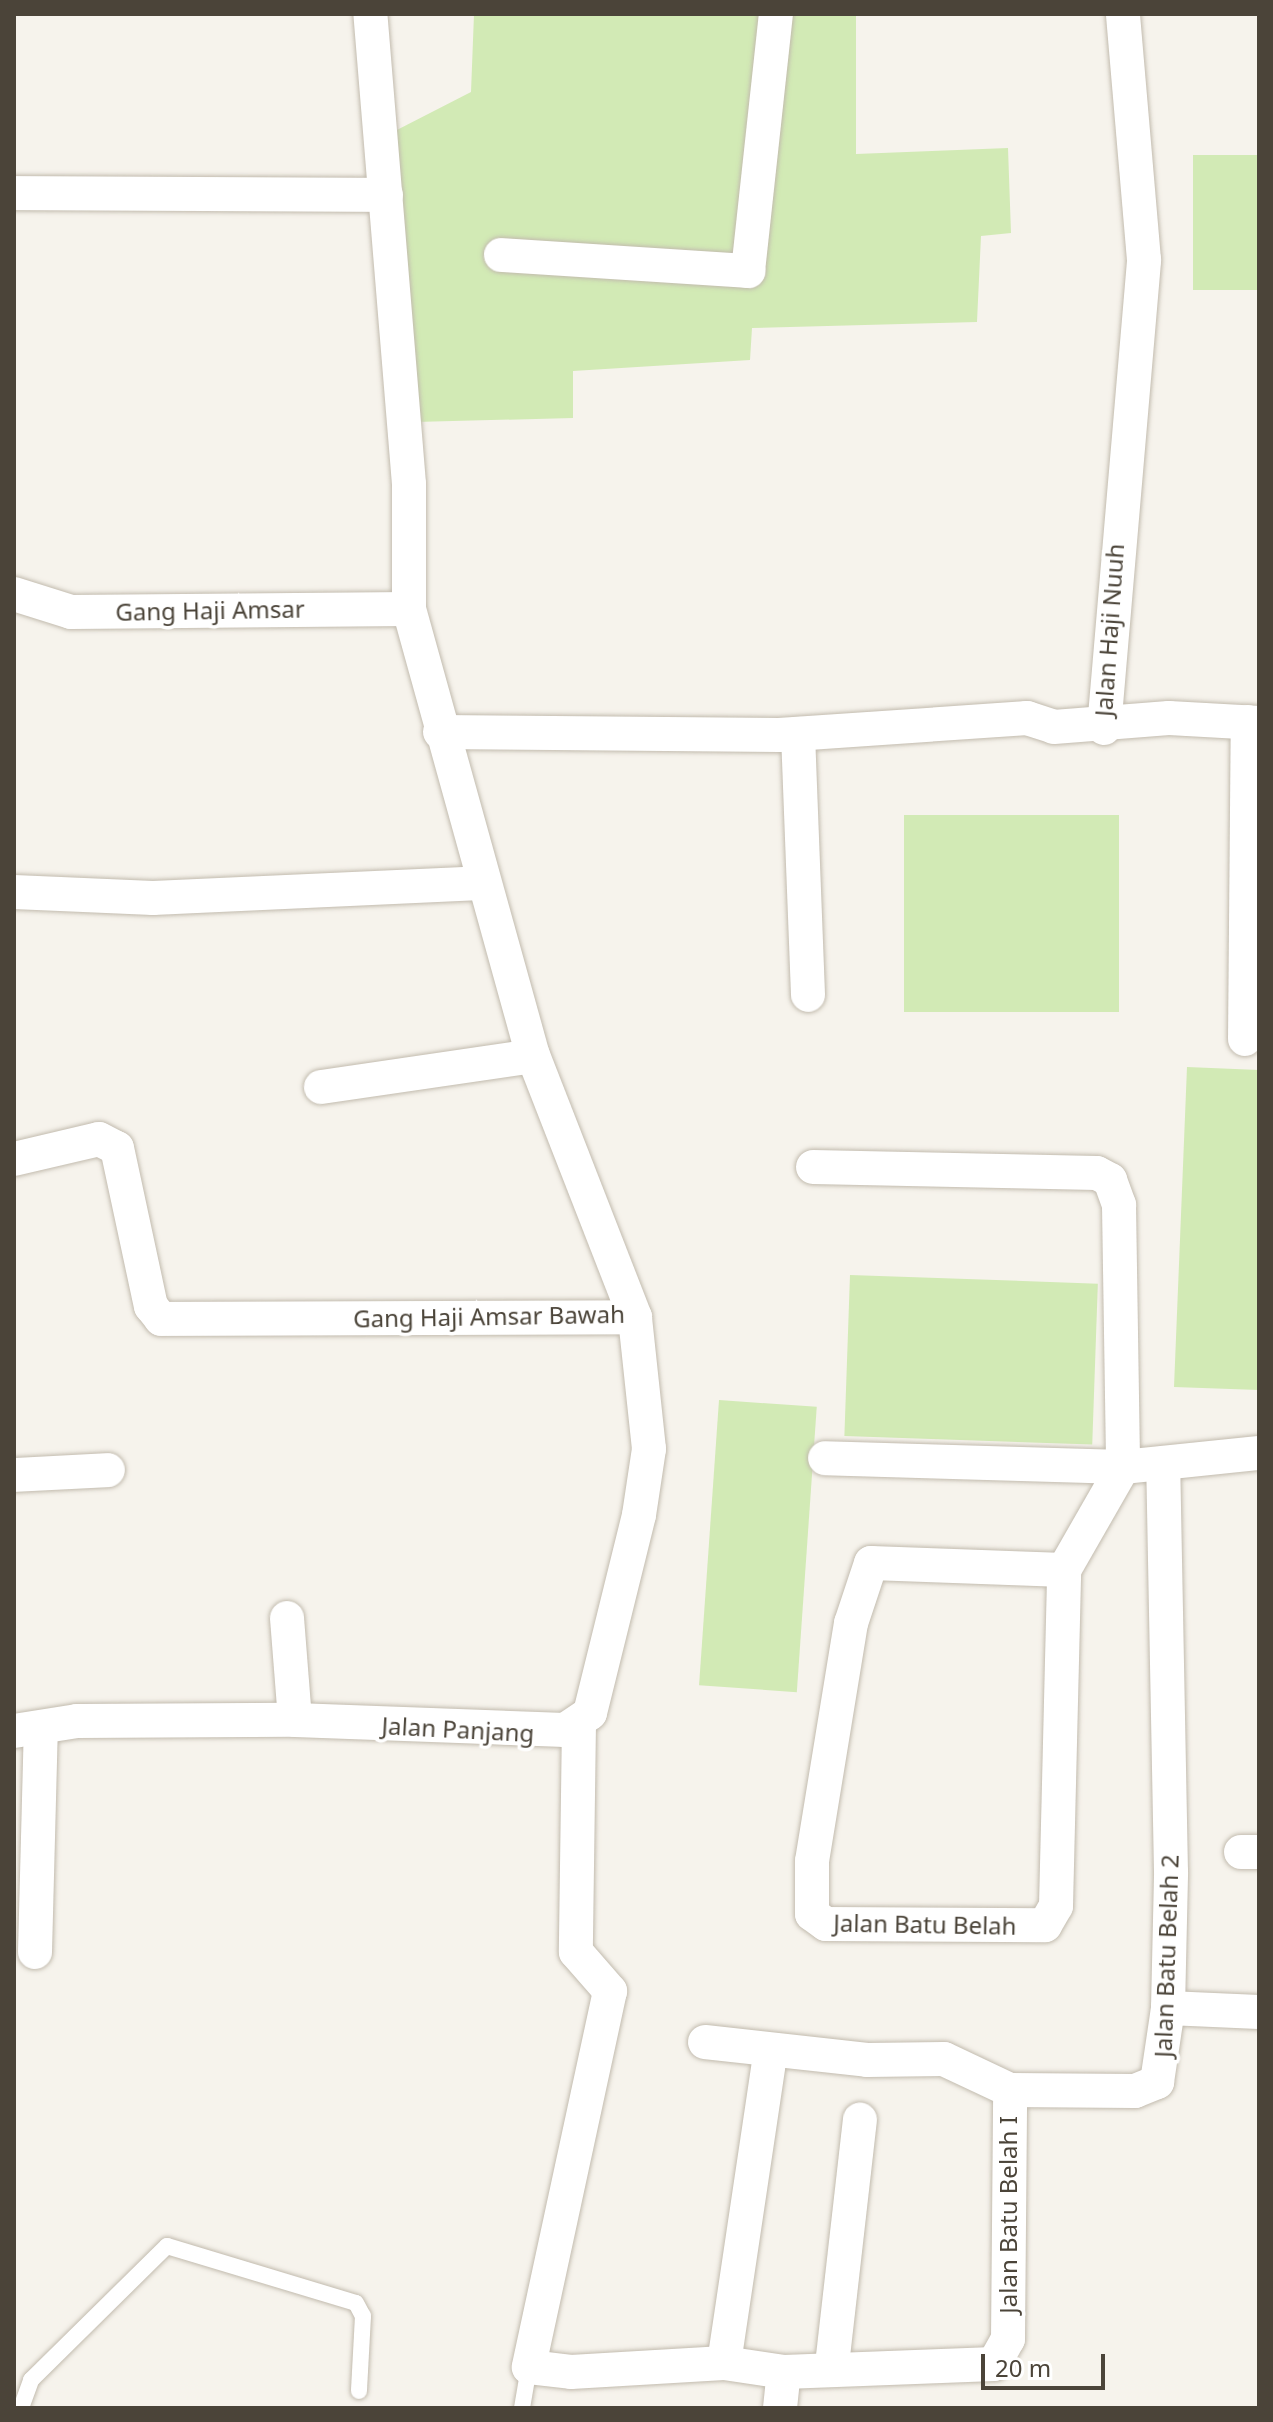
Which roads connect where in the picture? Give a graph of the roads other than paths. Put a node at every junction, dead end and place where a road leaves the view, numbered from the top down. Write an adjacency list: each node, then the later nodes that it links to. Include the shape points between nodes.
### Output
1 (370, 14): 5 (street, Gang Haji Amsar Bawah)
2 (776, 14): 6 (street, via 748,271)
3 (1123, 14): 10 (street, Jalan Haji Nuuh, via 1144,260)
4 (14, 193): 5 (street)
5 (386, 195): 8 (street, Gang Haji Amsar Bawah, via 409,484)
6 (501, 255)
7 (14, 594): 8 (street, Gang Haji Amsar, via 71,612)
8 (409, 609): 11 (street, Gang Haji Amsar Bawah)
9 (1253, 723): 10 (street, via 1169,718); 16 (street)
10 (1104, 728): 12 (street, Jalan Haji Nuuh, via 1054,727 1027,718)
11 (440, 732): 12 (street, Jalan Haji Nuuh); 13 (street, Gang Haji Amsar Bawah)
12 (798, 734): 15 (street)
13 (481, 883): 14 (street, via 153,898); 17 (street, Gang Haji Amsar Bawah)
14 (14, 892)
15 (808, 995)
16 (1245, 1039)
17 (533, 1056): 18 (street); 21 (street, Gang Haji Amsar Bawah)
18 (321, 1087)
19 (14, 1159): 21 (street, Gang Haji Amsar Bawah, via 99,1139 117,1148 151,1306 161,1319)
20 (813, 1167): 25 (street, via 1067,1169 1110,1180 1119,1205)
21 (635, 1317): 31 (street, via 649,1449 609,1650 590,1713)
22 (1259, 1453): 24 (street)
23 (825, 1458): 25 (street)
24 (1163, 1463): 25 (street); 34 (street, Jalan Batu Belah 2)
25 (1123, 1467): 28 (street, Jalan Batu Belah)
26 (108, 1470): 27 (street)
27 (14, 1475)
28 (1064, 1570): 28 (street, Jalan Batu Belah, via 871,1563 862,1578 849,1638 809,1897 812,1914 826,1924 1015,1928 1045,1925 1053,1916)
29 (287, 1618): 30 (street)
30 (295, 1720): 31 (street, Jalan Panjang, via 549,1733); 32 (street, Jalan Panjang, via 77,1721)
31 (579, 1723): 42 (street, via 576,1952 610,1991)
32 (28, 1730): 33 (street)
33 (35, 1952)
34 (1168, 2008): 35 (street); 38 (street, Jalan Batu Belah 2, via 1161,2068 1148,2089)
35 (1259, 2012)
36 (705, 2042): 38 (street, Jalan Batu Belah 2, via 867,2060 944,2059)
37 (768, 2067): 40 (street)
38 (1010, 2090): 41 (street, Jalan Batu Belah I, via 1003,2357 984,2367)
39 (860, 2120): 41 (street)
40 (724, 2363): 42 (street, Jalan Batu Belah I, via 585,2371); 43 (street, Jalan Batu Belah I)
41 (832, 2365): 43 (street, Jalan Batu Belah I)
42 (529, 2367): 46 (lane)
43 (784, 2372): 47 (street)
44 (359, 2391): 45 (lane, via 363,2316 356,2303 167,2246 31,2380)
45 (21, 2408)
46 (522, 2408)
47 (780, 2408)

